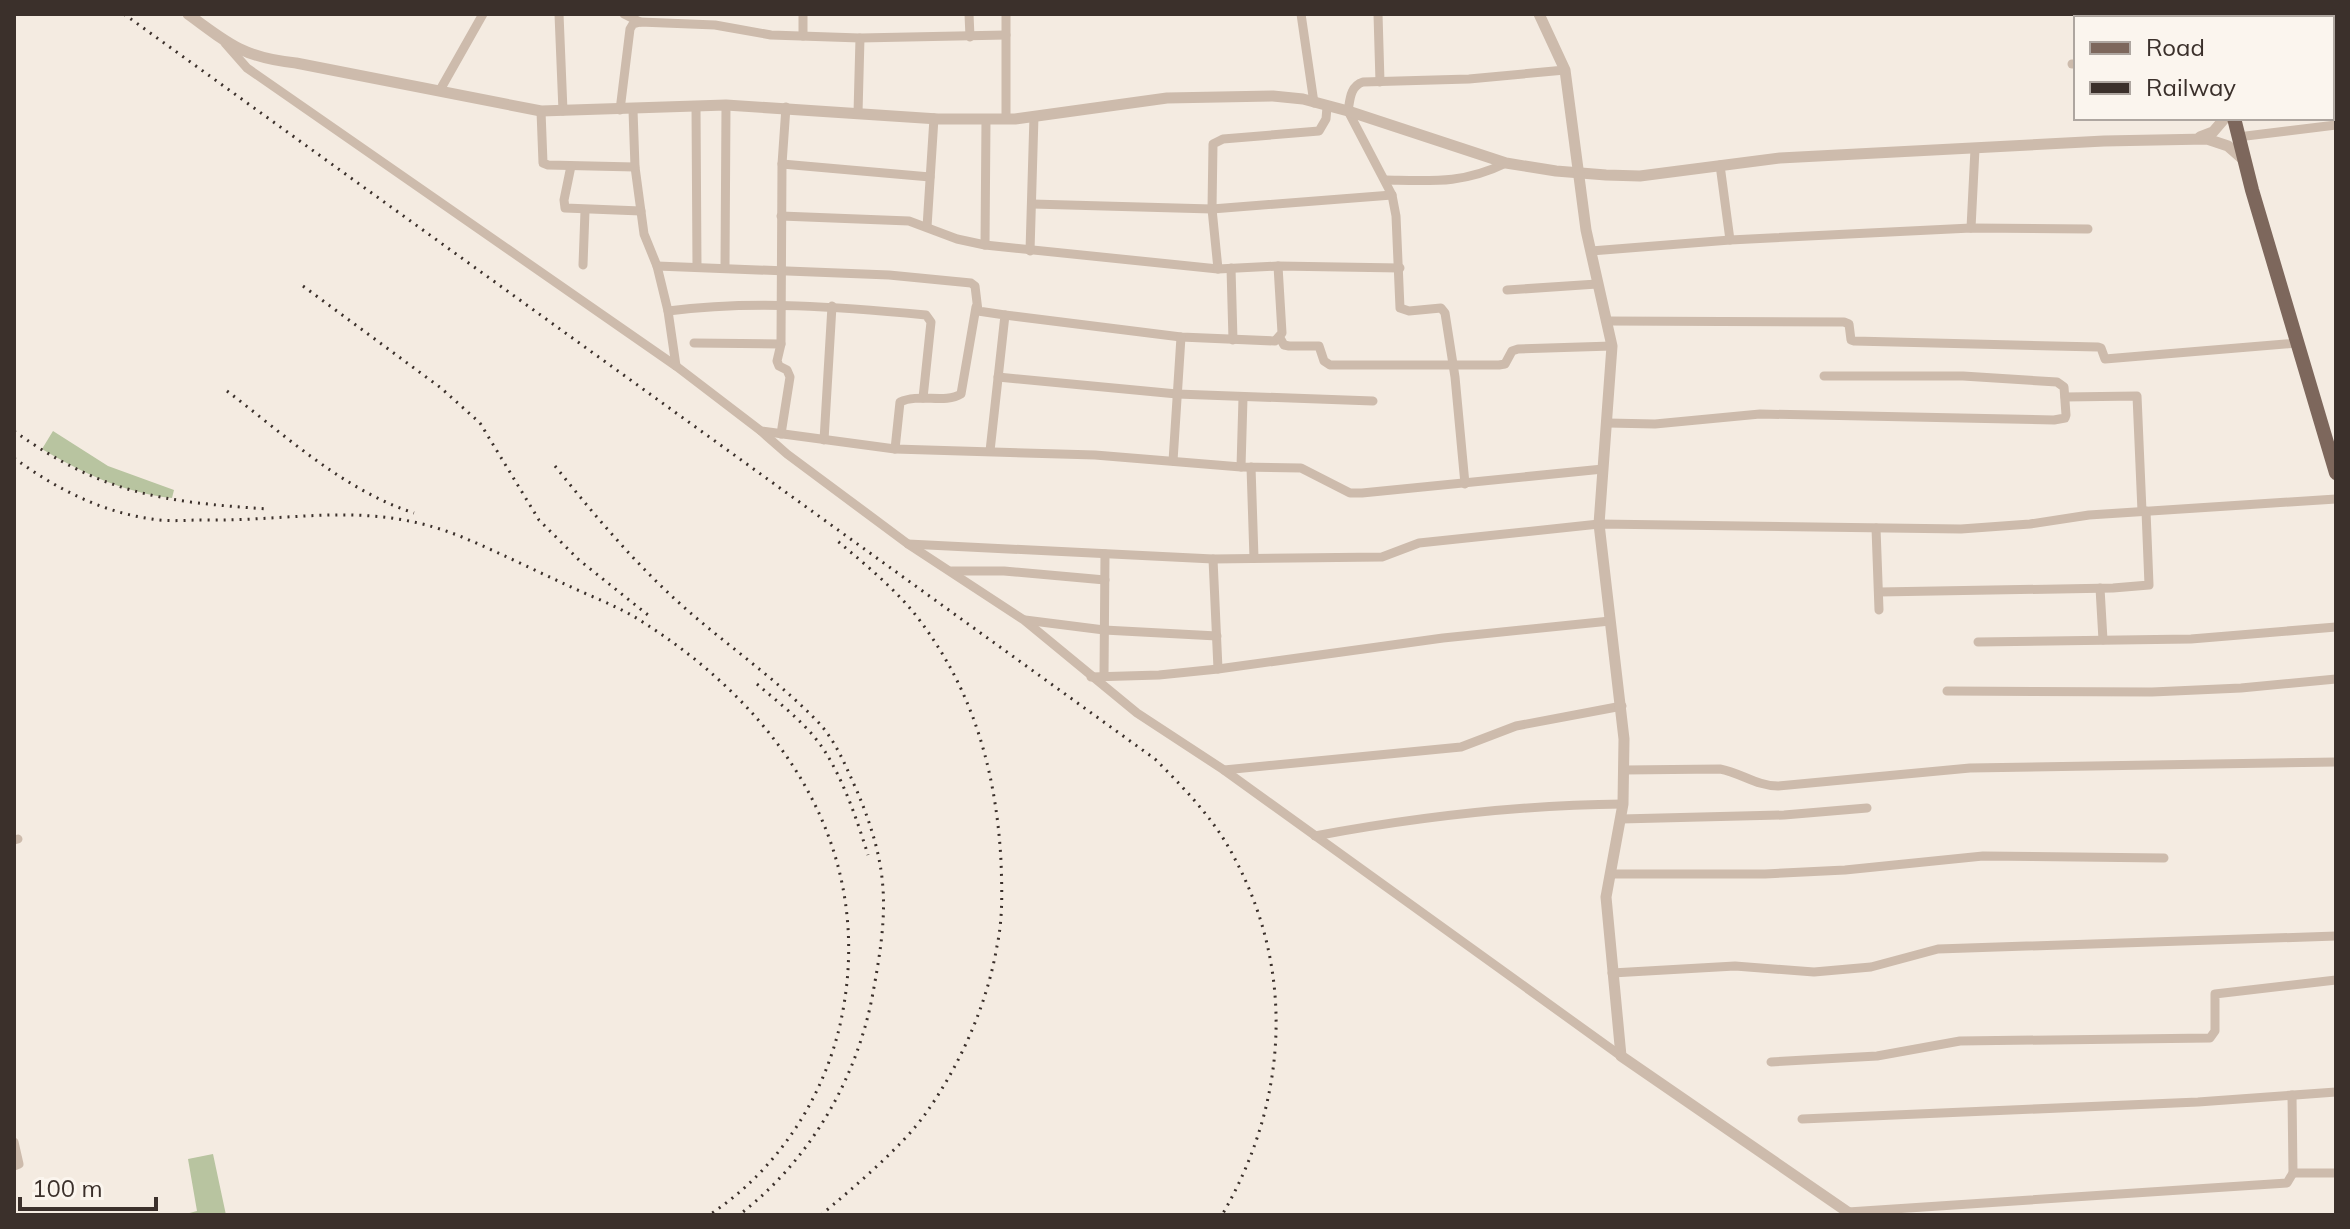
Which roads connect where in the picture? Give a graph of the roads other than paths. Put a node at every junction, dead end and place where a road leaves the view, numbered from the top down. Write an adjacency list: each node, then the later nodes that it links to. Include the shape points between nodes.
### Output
1 (188, 14): 16 (street)
2 (483, 14): 19 (street)
3 (559, 14): 28 (street)
4 (624, 14): 11 (street)
5 (803, 14): 13 (street)
6 (969, 14): 14 (street)
7 (1006, 14): 12 (street)
8 (1301, 14): 20 (street)
9 (1378, 14): 18 (street)
10 (1539, 14): 17 (street)
11 (640, 22): 13 (street); 25 (street, via 630,29)
12 (1006, 35): 14 (street); 34 (street)
13 (803, 36): 15 (street)
14 (970, 37): 15 (street)
15 (860, 38): 30 (street)
16 (223, 40): 19 (street, via 255,57); 88 (street, via 247,68)
17 (1565, 70): 18 (street); 48 (street)
18 (1380, 82): 29 (street, via 1357,84)
19 (440, 90): 27 (street)
20 (1314, 103): 24 (street); 31 (street, via 1273,96 1167,98)
21 (726, 105): 22 (street); 23 (street); 68 (street)
22 (696, 106): 26 (street); 67 (street)
23 (786, 107): 30 (street); 44 (street)
24 (1327, 107): 29 (street); 53 (street, via 1319,131 1213,144)
25 (620, 110): 26 (street); 28 (street)
26 (633, 110): 47 (street)
27 (541, 111): 28 (street); 46 (street, via 543,163)
28 (563, 111)
29 (1348, 111): 43 (street); 50 (street)
30 (858, 113): 32 (street)
31 (1034, 116): 34 (street); 52 (street)
32 (934, 118): 33 (street); 49 (street)
33 (986, 119): 34 (street); 61 (street)
34 (1006, 119)
35 (2223, 120): 39 (street, via 2213,132)
36 (2235, 120): 40 (main road)
37 (2242, 120): 40 (main road)
38 (2336, 125): 40 (street)
39 (2192, 140): 41 (street); 42 (street, via 2221,143)
40 (2245, 141): 42 (main road); 100 (main road)
41 (1975, 149): 45 (street); 58 (street)
42 (2245, 161): 85 (main road)
43 (1506, 163): 48 (street); 50 (street, via 1460,180)
44 (782, 164): 49 (street); 56 (street)
45 (1720, 165): 48 (street, via 1640,176); 60 (street)
46 (571, 166): 47 (street); 54 (street, via 564,204 569,210)
47 (635, 167): 55 (street)
48 (1578, 172): 63 (street)
49 (930, 177): 57 (street)
50 (1386, 180): 51 (street)
51 (1392, 195): 53 (street); 70 (street)
52 (1032, 204): 53 (street); 62 (street)
53 (1212, 209): 71 (street)
54 (585, 211): 55 (street); 64 (street)
55 (641, 211): 65 (street)
56 (781, 216): 57 (street, via 887,218); 72 (street)
57 (927, 227): 61 (street)
58 (1971, 228): 59 (street); 60 (street)
59 (2088, 229)
60 (1730, 240): 63 (street)
61 (985, 245): 62 (street)
62 (1030, 251): 71 (street)
63 (1591, 251): 73 (street)
64 (583, 265)
65 (657, 266): 67 (street); 78 (street)
66 (1278, 266): 69 (street); 70 (street); 82 (street)
67 (697, 267): 68 (street)
68 (725, 267): 72 (street)
69 (1231, 268): 71 (street); 83 (street)
70 (1400, 268): 89 (street, via 1403,311 1444,310)
71 (1218, 269)
72 (780, 272): 75 (street); 77 (street, via 964,281 975,286)
73 (1597, 284): 74 (street); 80 (street)
74 (1507, 290)
75 (780, 306): 76 (street); 78 (street); 86 (street)
76 (832, 306): 94 (street, via 930,317); 101 (street)
77 (976, 307): 79 (street); 94 (street, via 961,394)
78 (668, 311): 88 (street)
79 (1005, 315): 81 (street); 91 (street)
80 (1606, 321): 85 (street, via 1844,322 1854,341 2098,347 2105,359); 87 (street)
81 (1181, 337): 83 (street); 92 (street)
82 (1280, 338): 83 (street); 89 (street, via 1284,345 1319,346 1330,365)
83 (1233, 340)
84 (694, 343): 86 (street)
85 (2297, 343): 107 (main road)
86 (781, 344): 99 (street, via 777,364 790,377)
87 (1612, 346): 89 (street, via 1518,349 1505,364); 97 (street)
88 (676, 366): 98 (street)
89 (1453, 366): 108 (street)
90 (1824, 376): 93 (street, via 2057,382)
91 (998, 377): 92 (street); 103 (street)
92 (1177, 394): 95 (street); 104 (street)
93 (2065, 397): 97 (street, via 2065,418 2054,420 1760,414); 110 (street, via 2137,396)
94 (923, 398): 102 (street, via 900,402)
95 (1243, 398): 96 (street); 105 (street)
96 (1373, 401)
97 (1608, 423): 106 (street)
98 (761, 431): 99 (street); 113 (street)
99 (781, 434): 101 (street)
100 (2336, 439)
101 (824, 440): 102 (street)
102 (895, 449): 103 (street)
103 (990, 451): 104 (street)
104 (1173, 461): 105 (street)
105 (1246, 467): 108 (street, via 1301,468 1350,493); 115 (street)
106 (1603, 469): 108 (street); 111 (street)
107 (2336, 473)
108 (1465, 484)
109 (2336, 499): 110 (street)
110 (2144, 511): 112 (street, via 1961,529); 119 (street, via 2149,585)
111 (1599, 524): 112 (street); 115 (street, via 1419,543 1382,557); 123 (street)
112 (1876, 528): 120 (street)
113 (908, 544): 114 (street); 117 (street)
114 (1105, 554): 116 (street); 118 (street)
115 (1254, 558): 116 (street)
116 (1213, 559): 126 (street)
117 (952, 571): 118 (street); 122 (street)
118 (1105, 580): 125 (street)
119 (2100, 588): 120 (street); 127 (street)
120 (1879, 592): 121 (street)
121 (1879, 610)
122 (1024, 620): 125 (street); 131 (street)
123 (1610, 621): 129 (street); 134 (street)
124 (2336, 627): 127 (street)
125 (1104, 630): 126 (street); 130 (street)
126 (1217, 636): 129 (street)
127 (2103, 640): 128 (street)
128 (1978, 642)
129 (1218, 669): 130 (street)
130 (1104, 676): 131 (street)
131 (1091, 677): 136 (street)
132 (2336, 679): 133 (street, via 2152,692)
133 (1947, 691)
134 (1622, 706): 136 (street, via 1516,726 1444,750); 137 (street)
135 (2336, 762): 137 (street, via 1970,768 1778,786 1720,769)
136 (1224, 770): 141 (street)
137 (1625, 770): 138 (street)
138 (1623, 804): 140 (street); 141 (street, via 1504,809)
139 (1867, 808): 140 (street)
140 (1621, 819): 143 (street)
141 (1315, 836): 147 (street)
142 (2164, 858): 143 (street, via 1983,856 1765,874)
143 (1611, 874): 145 (street, via 1606,897)
144 (2336, 936): 145 (street, via 1938,949 1828,972 1735,966)
145 (1612, 973): 147 (street)
146 (2336, 980): 148 (street, via 2215,994 2215,1031 2210,1038 1960,1041 1877,1056)
147 (1621, 1056): 156 (street)
148 (1771, 1062)
149 (2336, 1092): 150 (street)
150 (2292, 1095): 151 (street); 154 (street)
151 (1802, 1119)
152 (14, 1142): 153 (street, via 19,1164)
153 (14, 1166)
154 (2293, 1173): 155 (street); 156 (street, via 2283,1184)
155 (2336, 1173)
156 (1850, 1213)

